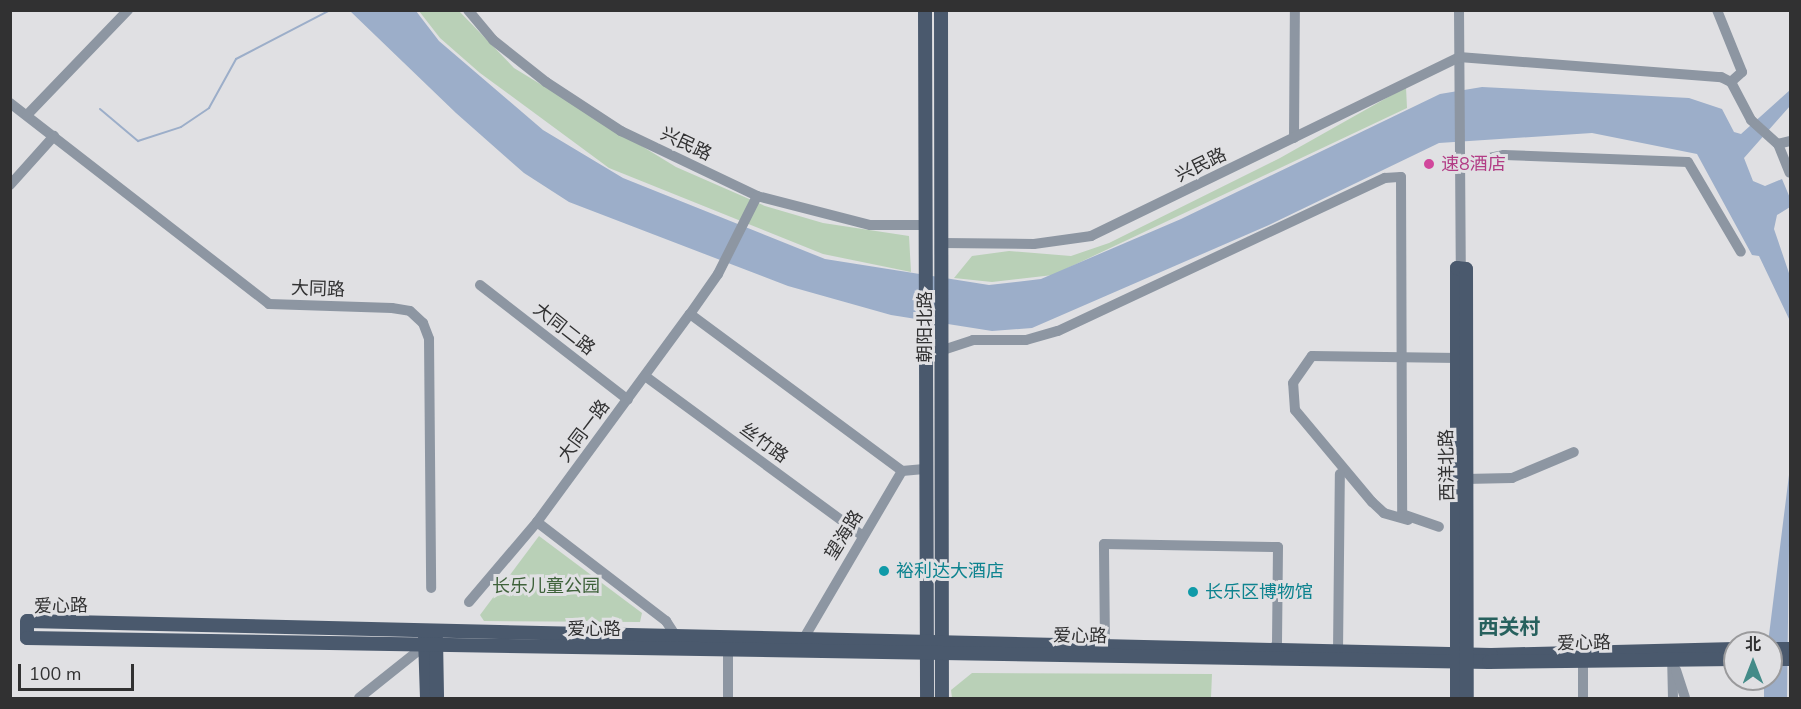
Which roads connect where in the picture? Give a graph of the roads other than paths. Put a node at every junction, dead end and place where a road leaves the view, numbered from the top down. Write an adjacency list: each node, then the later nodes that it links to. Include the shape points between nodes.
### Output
1 (128, 10): 11 (street)
2 (468, 10): 19 (street, 兴民路, via 546,82 621,132)
3 (925, 10): 20 (main road, 朝阳北路)
4 (941, 10): 21 (main road, 朝阳北路)
5 (1295, 10): 13 (street)
6 (1459, 10): 8 (street)
7 (1717, 10): 9 (street, via 1742,72)
8 (1459, 57): 9 (street, via 1645,75 1706,75); 13 (street, 兴民路); 16 (street, 西洋北路)
9 (1731, 82): 15 (street, via 1751,120)
10 (10, 103): 11 (street, 大同路)
11 (27, 115): 12 (street, 大同路)
12 (54, 136): 18 (street); 40 (street, 大同路, via 268,304 392,308 410,311 423,323 429,339)
13 (1294, 138): 21 (street, 兴民路, via 1091,236 1034,244)
14 (1791, 141): 15 (street)
15 (1778, 144): 17 (street)
16 (1460, 164): 22 (street, via 1504,155 1688,162); 23 (street, 西洋北路)
17 (1791, 173)
18 (10, 184)
19 (757, 196): 20 (street, 兴民路, via 870,225); 25 (street, 大同一路, via 718,274)
20 (926, 225): 32 (main road, 朝阳北路)
21 (943, 243): 26 (main road, 朝阳北路)
22 (1741, 252)
23 (1461, 268): 28 (main road, 西洋北路); 35 (main road, 西洋北路)
24 (480, 285): 30 (street, 大同二路)
25 (690, 314): 29 (street, 大同一路); 33 (street)
26 (943, 350): 27 (street, via 973,340 1026,340 1058,331 1385,178 1401,177); 47 (main road, 朝阳北路)
27 (1402, 357): 28 (street); 37 (street, via 1402,514); 37 (street, via 1312,356 1293,383 1291,400 1384,513)
28 (1458, 358): 38 (main road, 西洋北路)
29 (645, 376): 30 (street, 大同一路); 39 (street, 丝竹路)
30 (628, 400): 36 (street, 大同一路)
31 (1574, 452): 35 (street, via 1512,478)
32 (927, 469): 33 (street); 47 (main road, 朝阳北路)
33 (902, 471): 39 (street, 望海路)
34 (1340, 474): 50 (street)
35 (1465, 479): 52 (main road, 西洋北路)
36 (537, 522): 41 (street, 大同一路); 42 (street, via 666,621)
37 (1439, 527): 38 (street)
38 (1459, 530): 52 (main road, 西洋北路)
39 (863, 536): 43 (street, 望海路)
40 (431, 588)
41 (469, 602)
42 (677, 638): 43 (main road, 爱心路); 44 (main road, 爱心路)
43 (804, 638): 47 (main road, 爱心路)
44 (431, 640): 44 (main road, 爱心路, via 27,621 27,638); 46 (main road, 爱心路); 55 (street); 56 (main road); 57 (main road)
45 (1105, 645): 47 (main road, 爱心路); 49 (main road, 爱心路); 49 (street, via 1104,544 1278,547)
46 (728, 647): 47 (main road, 爱心路); 58 (street)
47 (937, 647): 52 (main road, 爱心路); 59 (main road); 60 (main road)
48 (1723, 650): 51 (main road, 爱心路)
49 (1277, 651): 50 (main road, 爱心路)
50 (1338, 652): 52 (main road, 爱心路)
51 (1672, 656): 52 (main road, 爱心路); 53 (main road, 爱心路); 54 (main road, 爱心路); 64 (street); 65 (street)
52 (1463, 658): 54 (main road, 爱心路); 61 (main road); 62 (main road)
53 (1723, 658)
54 (1583, 661): 63 (street)
55 (359, 699)
56 (426, 699)
57 (437, 699)
58 (728, 699)
59 (927, 699)
60 (942, 699)
61 (1457, 699)
62 (1467, 699)
63 (1583, 699)
64 (1673, 699)
65 (1685, 699)

